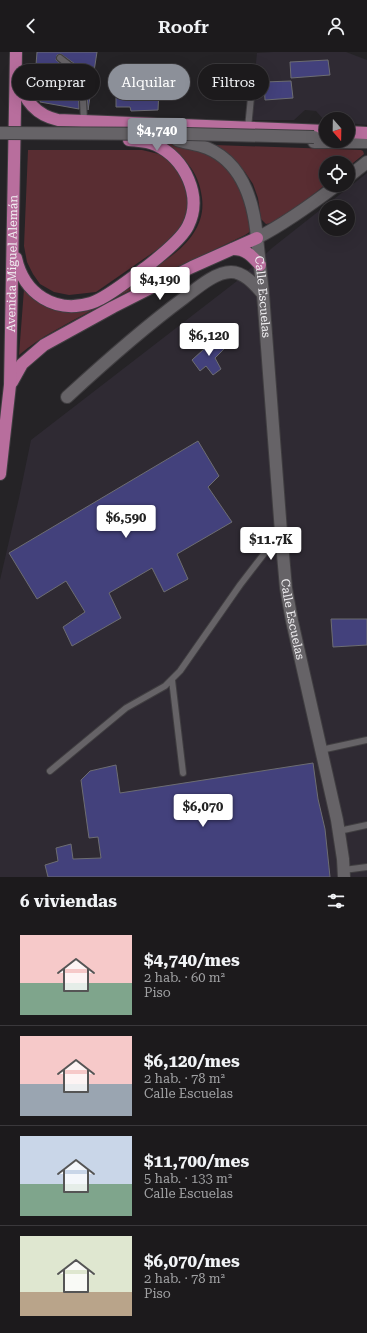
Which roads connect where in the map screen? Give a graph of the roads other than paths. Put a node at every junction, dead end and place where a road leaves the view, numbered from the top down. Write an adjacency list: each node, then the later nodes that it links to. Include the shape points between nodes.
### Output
1 (16, 52): 3 (main road, Avenida Miguel Alemán)
2 (60, 58): 7 (lane, via 79,73 82,79)
3 (16, 64)
4 (15, 100): 17 (main road, Avenida Miguel Alemán)
5 (28, 100): 7 (main road, via 32,107 48,117)
6 (251, 100): 8 (lane)
7 (84, 121): 8 (main road)
8 (248, 128): 9 (main road)
9 (319, 131)
10 (355, 132): 12 (main road)
11 (0, 133): 15 (main road, bridge, via 187,134)
12 (367, 133)
13 (355, 138): 14 (main road)
14 (367, 138)
15 (318, 139): 19 (main road); 20 (main road)
16 (0, 140): 17 (main road)
17 (14, 140): 18 (main road); 25 (main road, Avenida Miguel Alemán)
18 (129, 140): 19 (main road); 25 (main road, via 155,144 173,156 185,171 194,208 184,234 126,282 93,302 76,306 58,304 44,299 31,290 22,276)
19 (176, 140): 24 (main road, Calle Escuelas, via 205,147 222,157 241,178 256,221)
20 (367, 142)
21 (367, 162): 22 (main road)
22 (355, 171)
23 (327, 192): 24 (main road, via 273,230)
24 (257, 238): 26 (main road); 27 (main road, Calle Escuelas)
25 (12, 245): 29 (main road, Avenida Miguel Alemán)
26 (233, 249): 27 (main road, via 248,252); 29 (main road, via 192,267 44,345 22,364)
27 (260, 266): 28 (main road, Calle Escuelas)
28 (263, 294): 30 (main road, via 246,277 233,272 210,279 151,322); 32 (main road, Calle Escuelas)
29 (10, 385): 31 (main road, Avenida Miguel Alemán)
30 (67, 397)
31 (0, 474)
32 (281, 532): 33 (lane); 35 (main road, Calle Escuelas, via 292,622)
33 (172, 680): 36 (lane, via 126,708); 37 (lane)
34 (367, 740): 35 (lane)
35 (321, 750): 39 (main road, Calle Escuelas)
36 (50, 771)
37 (182, 773)
38 (367, 825): 39 (lane)
39 (339, 831): 41 (main road, Calle Escuelas)
40 (367, 867): 41 (lane)
41 (344, 873)

